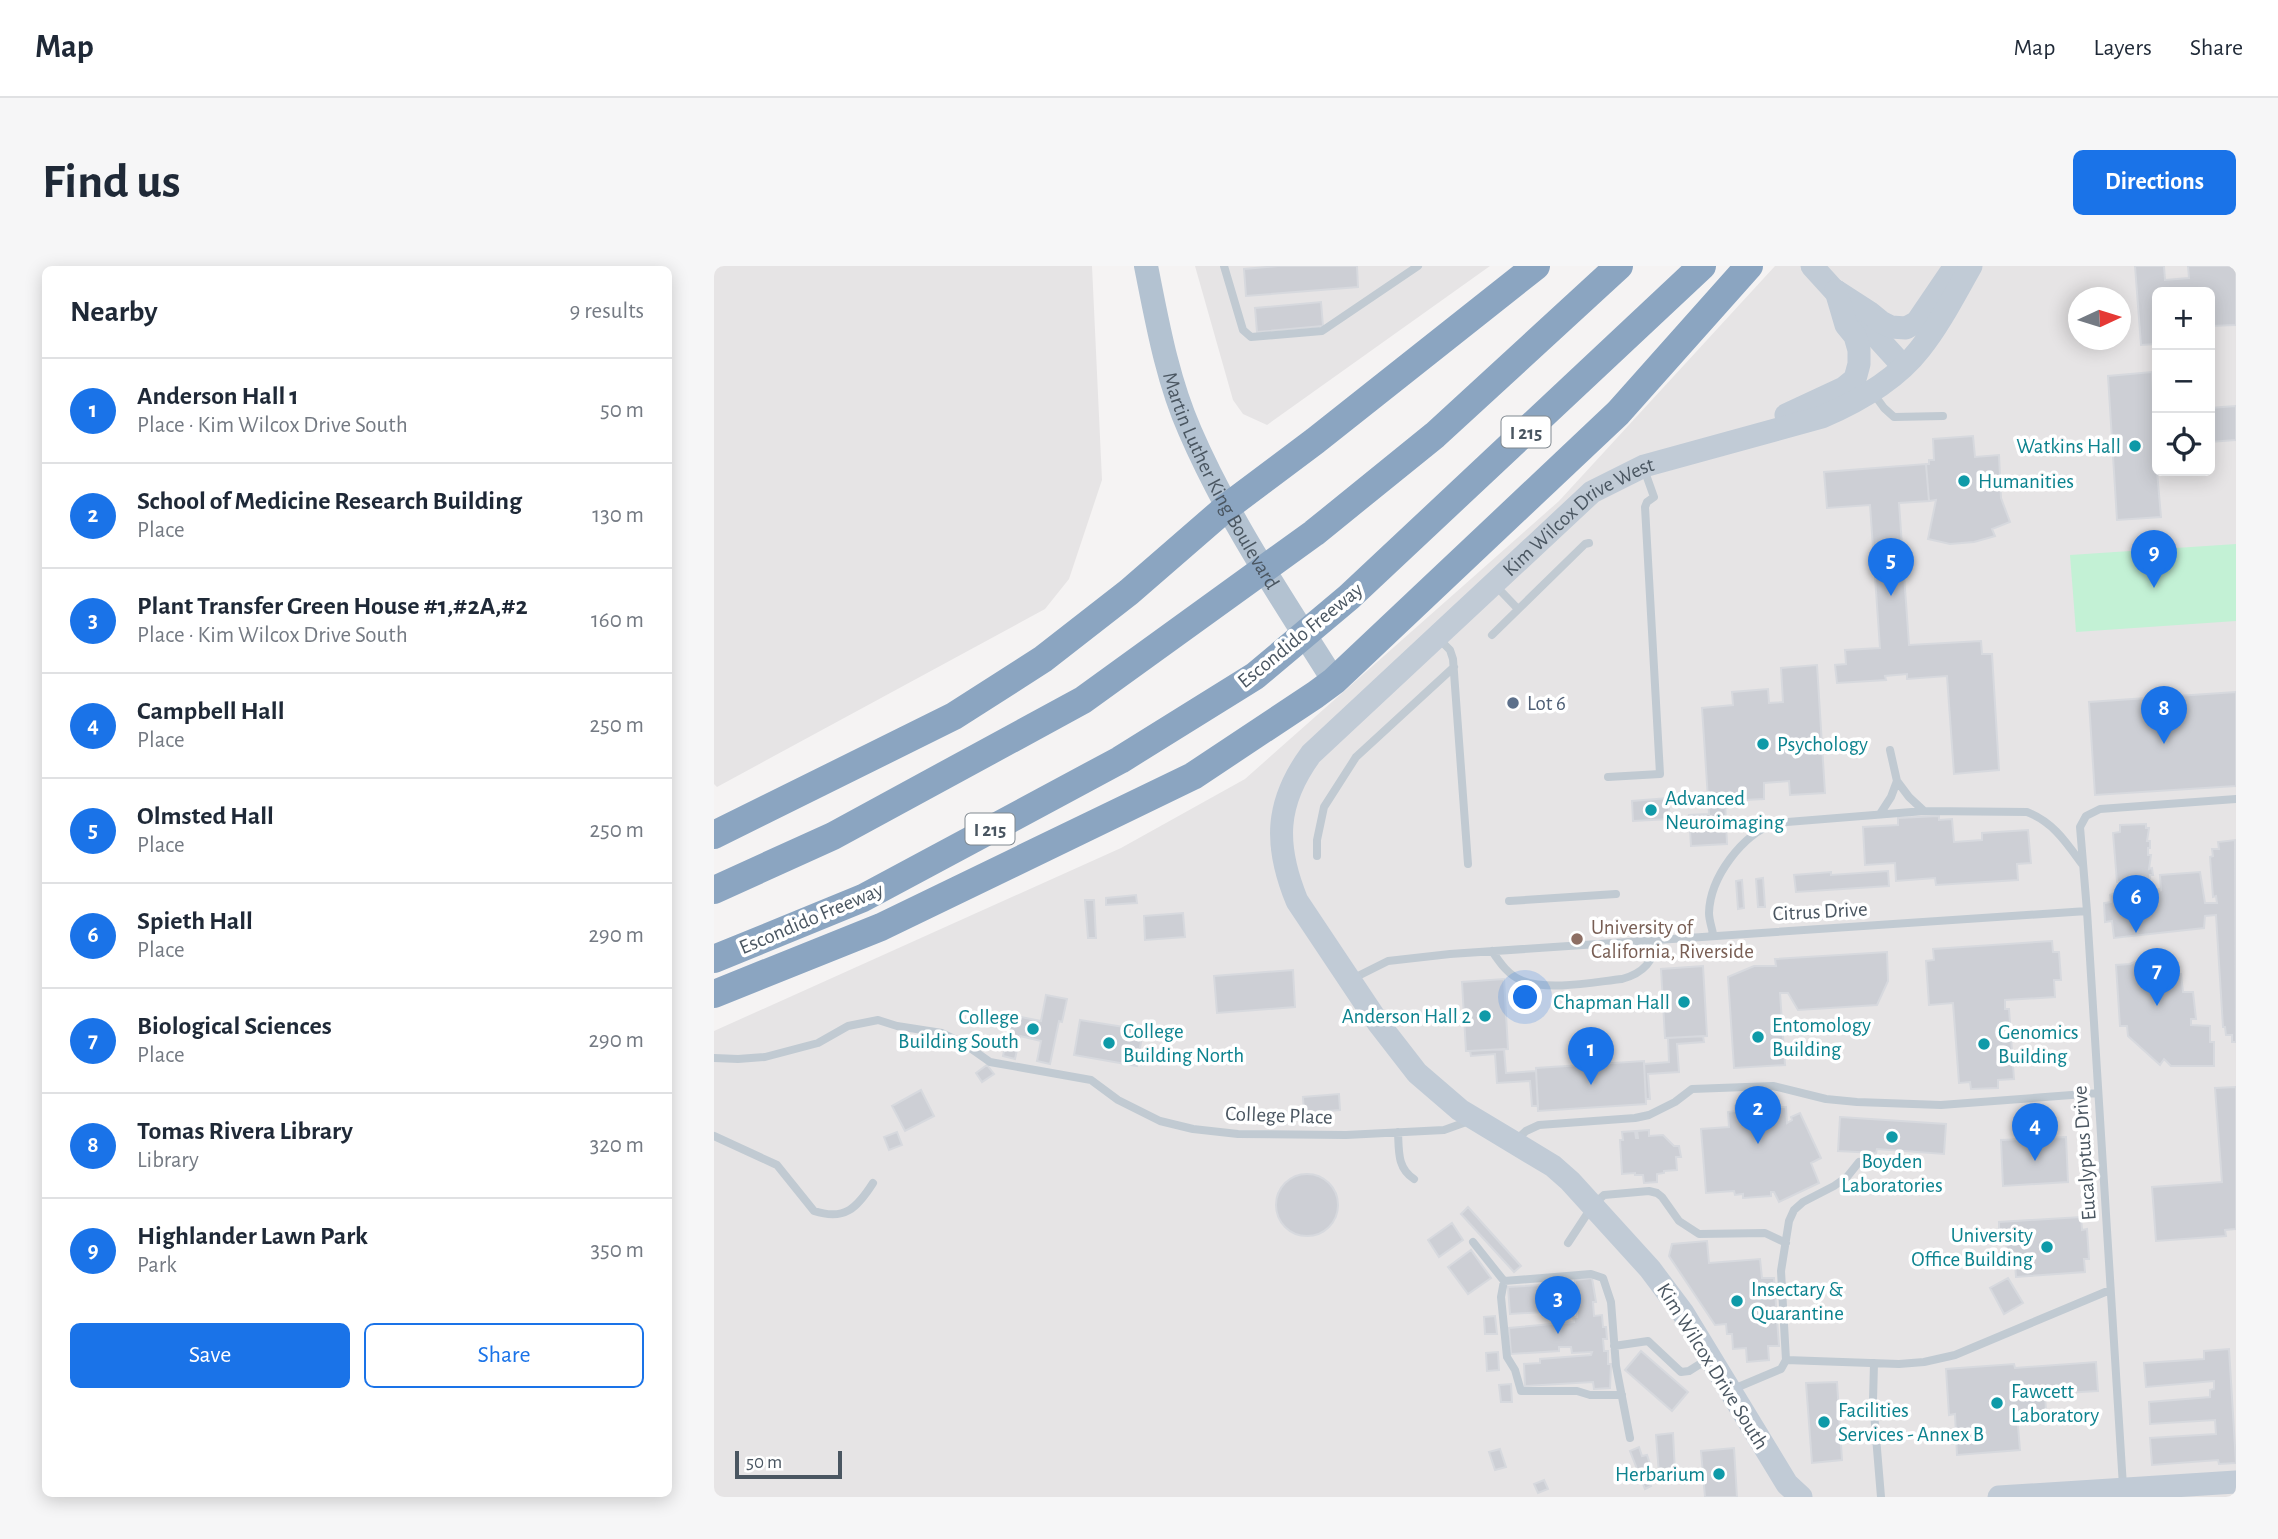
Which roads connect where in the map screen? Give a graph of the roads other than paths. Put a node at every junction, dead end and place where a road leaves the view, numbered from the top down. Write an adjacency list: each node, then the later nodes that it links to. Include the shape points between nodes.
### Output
1 (1146, 266): 17 (main road, Martin Luther King Boulevard, via 1169,372 1189,430)
2 (1224, 266): 3 (lane, via 1243,330 1251,337 1322,331)
3 (1418, 266)
4 (1536, 266): 17 (highway)
5 (1619, 266): 36 (highway, via 1435,435 1314,533 1083,700 833,836)
6 (1702, 266): 43 (highway, Escondido Freeway / I 215, via 1349,597 1255,676 1120,760 863,898)
7 (1749, 266): 24 (highway, via 1618,413)
8 (1812, 266): 11 (street)
9 (1955, 266): 11 (street, via 1917,322 1906,328 1881,323)
10 (1971, 266): 12 (street, Kim Wilcox Drive West, via 1919,351)
11 (1836, 291): 12 (street); 15 (street, via 1859,350 1854,379)
12 (1903, 366): 13 (street, Kim Wilcox Drive West)
13 (1872, 390): 14 (lane, via 1894,416); 15 (street, Kim Wilcox Drive West, via 1822,417)
14 (1943, 415)
15 (1747, 438): 16 (street, Kim Wilcox Drive West)
16 (1644, 466): 19 (street, Kim Wilcox Drive West, via 1592,492); 26 (lane, via 1654,497 1645,507 1660,774)
17 (1227, 507): 24 (main road, Martin Luther King Boulevard); 31 (highway, via 1043,659 954,716)
18 (1589, 543): 20 (lane)
19 (1493, 583): 20 (lane); 22 (street, Kim Wilcox Drive West)
20 (1517, 608): 21 (lane)
21 (1492, 635)
22 (1437, 637): 23 (lane, via 1450,650); 35 (street, Kim Wilcox Drive West, via 1311,754 1299,771 1289,790 1280,833)
23 (1454, 667): 32 (lane, via 1356,757 1324,807); 33 (lane)
24 (1334, 681): 45 (highway, via 1193,776 881,927)
25 (1890, 750): 27 (lane)
26 (1608, 777)
27 (1898, 781): 29 (lane); 30 (lane)
28 (2236, 799): 34 (lane, Eucalyptus Drive, via 2100,810 2086,816 2080,827)
29 (1924, 811): 30 (lane); 34 (lane, via 2027,812 2058,832)
30 (1880, 814): 40 (lane, via 1762,828 1721,873 1710,904)
31 (714, 835)
32 (1317, 856)
33 (1468, 864)
34 (2084, 867): 39 (lane, Eucalyptus Drive)
35 (1286, 873): 44 (street, Kim Wilcox Drive South, via 1297,901)
36 (714, 890)
37 (1616, 894): 38 (lane)
38 (1509, 901)
39 (2087, 911): 40 (lane, Citrus Drive); 47 (lane, Eucalyptus Drive)
40 (1713, 934): 41 (lane, Citrus Drive)
41 (1657, 939): 42 (lane, Citrus Drive); 42 (lane, via 1651,960 1633,976 1570,984 1521,981)
42 (1492, 951): 44 (lane, Citrus Drive, via 1398,959)
43 (714, 959)
44 (1349, 981): 48 (street, Kim Wilcox Drive South, via 1417,1073)
45 (714, 994)
46 (714, 1058): 49 (lane, College Place, via 765,1056 818,1043 848,1026 878,1020 942,1032 990,1062 1091,1080 1160,1121 1193,1129 1251,1134)
47 (2098, 1093): 51 (lane, via 1941,1105 1826,1099 1773,1086 1692,1089 1649,1115 1539,1125); 60 (lane, Eucalyptus Drive)
48 (1476, 1118): 49 (lane, College Place, via 1444,1130); 51 (street, Kim Wilcox Drive South)
49 (1398, 1132): 53 (lane, via 1400,1163)
50 (714, 1136): 54 (lane, via 777,1165 814,1211 823,1214 837,1216 860,1204)
51 (1514, 1141): 55 (street, Kim Wilcox Drive South, via 1553,1166)
52 (1859, 1162): 57 (lane, via 1835,1186 1794,1210)
53 (1414, 1179)
54 (873, 1183)
55 (1593, 1205): 57 (lane, via 1608,1194 1649,1191 1657,1193 1679,1221 1699,1234 1765,1233); 58 (lane); 62 (street, Kim Wilcox Drive South, via 1650,1269)
56 (1473, 1242): 59 (lane)
57 (1786, 1242): 63 (lane, via 1781,1271)
58 (1568, 1243)
59 (1504, 1281): 61 (lane, via 1598,1275 1611,1302); 66 (lane, via 1501,1297 1507,1357 1521,1391)
60 (2110, 1290): 64 (lane, via 1955,1355 1924,1362); 69 (lane, Eucalyptus Drive)
61 (1614, 1346): 62 (lane, via 1647,1341 1681,1372); 66 (lane)
62 (1710, 1358): 65 (street, Kim Wilcox Drive South)
63 (1786, 1360): 64 (lane); 65 (lane, via 1781,1369)
64 (1874, 1363): 72 (lane)
65 (1730, 1390): 71 (street, Kim Wilcox Drive South, via 1787,1484)
66 (1622, 1395): 67 (lane)
67 (1630, 1438)
68 (2236, 1482): 69 (street)
69 (2120, 1492): 70 (street)
70 (2062, 1495): 73 (street)
71 (1801, 1497)
72 (1881, 1497)
73 (1999, 1497)

